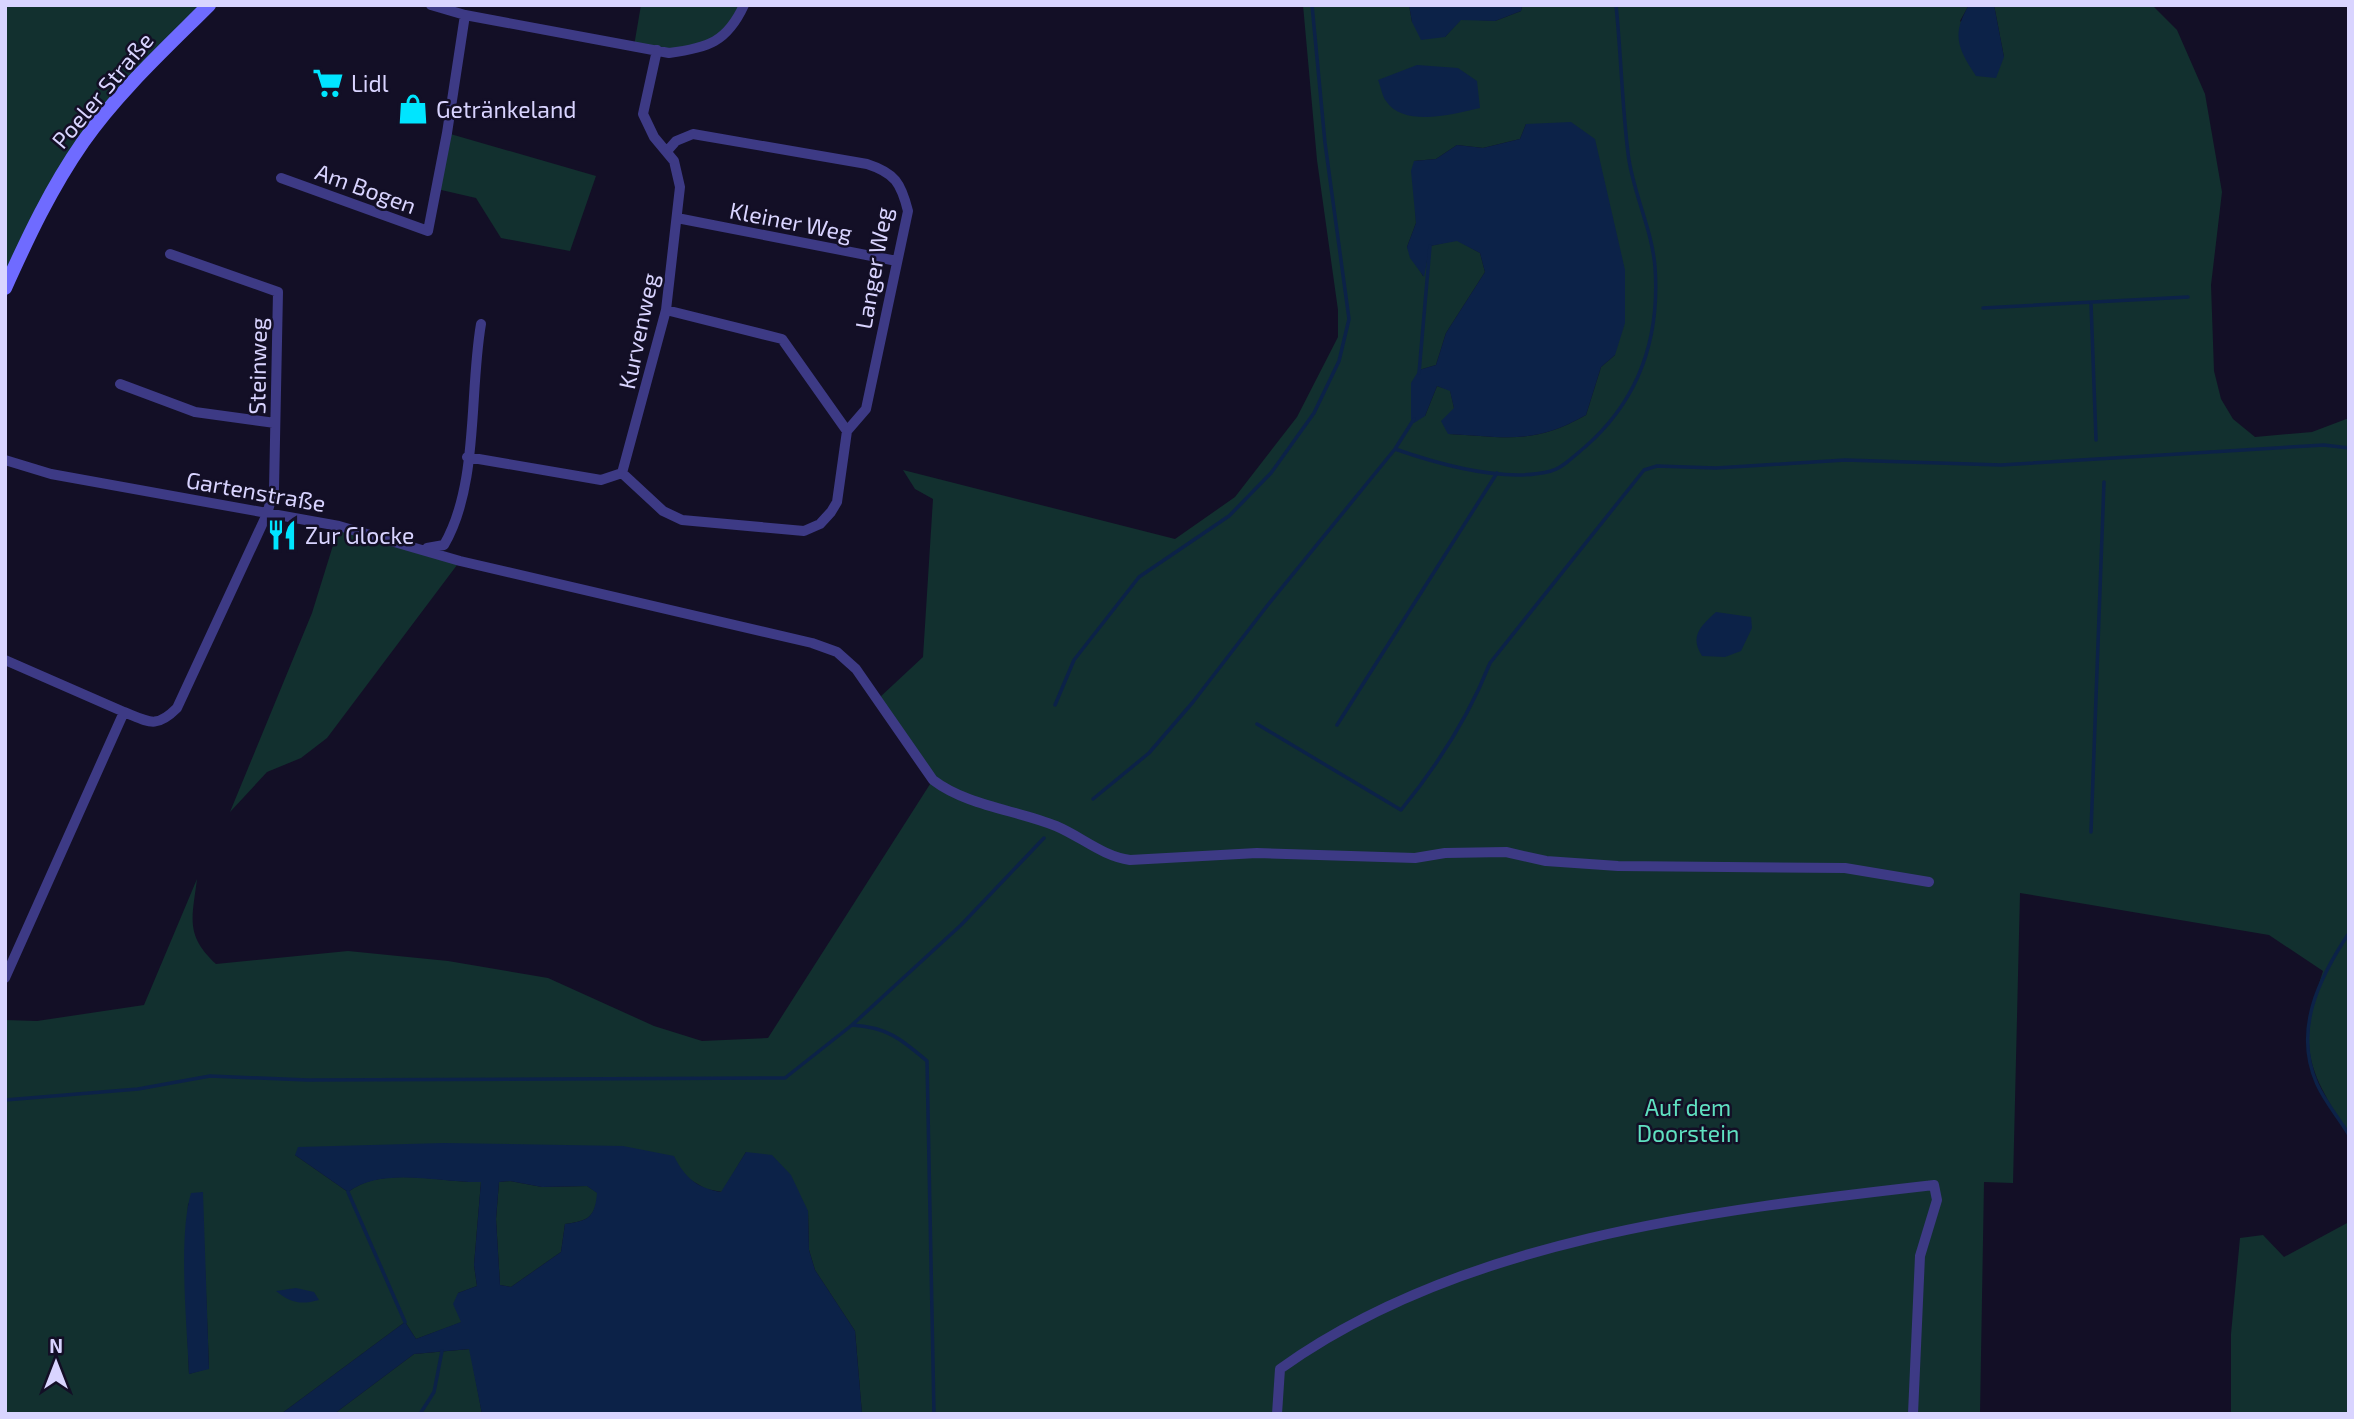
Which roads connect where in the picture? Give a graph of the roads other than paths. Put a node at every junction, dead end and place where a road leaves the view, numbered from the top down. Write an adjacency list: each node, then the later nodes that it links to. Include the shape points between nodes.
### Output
1 (209, 5): 11 (main road, Poeler Straße, via 146,67 85,139 55,184)
2 (431, 5): 4 (street)
3 (744, 5): 5 (street, via 737,22 720,41 694,50)
4 (465, 15): 5 (street); 7 (street, Am Bogen, via 429,231)
5 (657, 50): 6 (street, Kurvenweg, via 643,114 654,137)
6 (668, 150): 8 (street, Kurvenweg, via 680,187); 10 (street, Langer Weg, via 693,134 887,170 898,179 908,211)
7 (281, 178)
8 (677, 218): 10 (street, Kleiner Weg); 12 (street, Kurvenweg)
9 (170, 254): 15 (street, Steinweg, via 278,292)
10 (897, 261): 16 (street, Langer Weg, via 866,409)
11 (5, 288)
12 (666, 310): 16 (street, via 782,339); 19 (street, Kurvenweg)
13 (481, 324): 17 (street)
14 (120, 384): 15 (street, via 195,412)
15 (275, 423): 20 (street, Steinweg, via 274,489)
16 (847, 431): 19 (street, Langer Weg, via 837,502 820,524 804,531 682,520 663,511)
17 (467, 457): 19 (street, via 601,480); 21 (street, via 456,525 444,545)
18 (5, 460): 20 (street, Gartenstraße, via 51,474)
19 (622, 473)
20 (267, 514): 21 (street, Gartenstraße, via 339,526); 23 (street, Steinweg, via 177,708 164,720 152,723)
21 (426, 549): 24 (street, Gartenstraße, via 837,652 879,698 940,786 1060,828 1114,858 1257,853 1415,858 1506,852 1546,861 1618,866 1844,868)
22 (5, 660): 23 (street)
23 (124, 712): 25 (street)
24 (1928, 881)
25 (5, 978)
26 (1277, 1414): 27 (street, via 1280,1369 1370,1312 1437,1284 1613,1233 1692,1216 1934,1185 1937,1200 1920,1256)
27 (1913, 1414)

